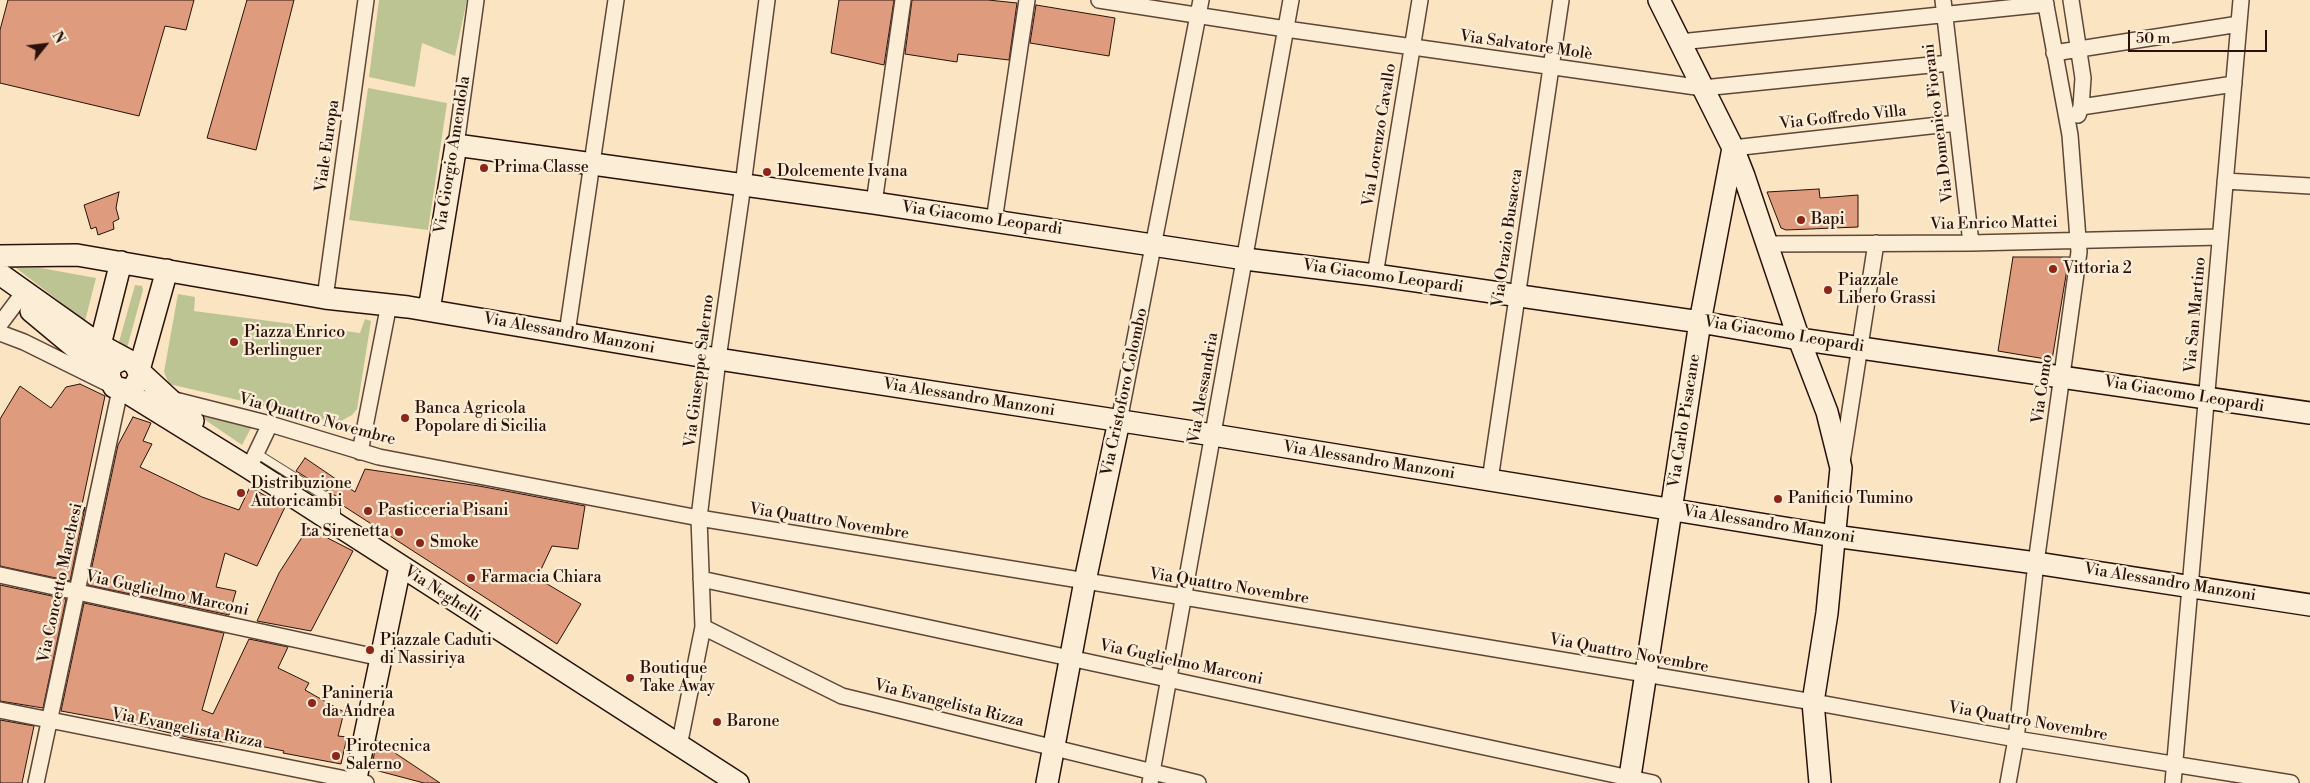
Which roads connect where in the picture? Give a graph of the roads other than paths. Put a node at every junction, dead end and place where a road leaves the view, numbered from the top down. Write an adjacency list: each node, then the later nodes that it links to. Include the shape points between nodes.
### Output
1 (366, 0): 53 (street, Viale Europa)
2 (476, 0): 31 (street, Via Giorgio Amendola)
3 (616, 0): 33 (street)
4 (767, 0): 35 (street, Via Giuseppe Salerno)
5 (903, 0): 37 (street)
6 (1027, 0): 38 (street)
7 (1099, 0): 17 (street, Via Salvatore Molè)
8 (1202, 0): 17 (street, Via Cristoforo Colombo)
9 (1291, 0): 19 (street, Via Alessandria)
10 (1420, 0): 21 (street, Via Lorenzo Cavallo)
11 (1560, 0): 25 (street, Via Orazio Busacca)
12 (1659, 0): 20 (street)
13 (2071, 0): 22 (street)
14 (2241, 0): 18 (street, Via San Martino)
15 (2046, 2): 16 (street); 23 (street, Via Como)
16 (1944, 7): 20 (street); 24 (street, Via Domenico Fiorani)
17 (1199, 16): 19 (street, Via Salvatore Molè); 44 (street, Via Cristoforo Colombo)
18 (2239, 24): 22 (street); 26 (street, Via San Martino)
19 (1286, 29): 21 (street, Via Salvatore Molè); 46 (street, Via Alessandria)
20 (1680, 42): 27 (street)
21 (1412, 46): 25 (street, Via Salvatore Molè); 50 (street, Via Lorenzo Cavallo)
22 (2078, 50): 23 (street); 28 (street, via 2083,78)
23 (2054, 53): 30 (street, Via Como)
24 (1950, 63): 27 (street, Via Salvatore Molè); 29 (street, Via Domenico Fiorani)
25 (1551, 68): 27 (street, Via Salvatore Molè); 52 (street, Via Orazio Busacca)
26 (2234, 84): 28 (street); 34 (street, Via San Martino)
27 (1703, 88): 32 (street)
28 (2081, 107): 30 (street)
29 (1957, 122): 32 (street, Via Goffredo Villa); 42 (street, Via Domenico Fiorani)
30 (2070, 135): 40 (street, Via Como)
31 (456, 145): 33 (street, Via Giacomo Leopardi); 56 (street, Via Giorgio Amendola)
32 (1733, 148): 43 (street); 57 (street, Via Carlo Pisacane)
33 (593, 164): 35 (street, Via Giacomo Leopardi); 60 (street)
34 (2225, 181): 36 (street); 39 (street, Via San Martino)
35 (744, 185): 37 (street, Via Giacomo Leopardi); 64 (street, Via Giuseppe Salerno)
36 (2310, 186)
37 (874, 203): 38 (street, Via Giacomo Leopardi)
38 (994, 221): 44 (street, Via Giacomo Leopardi)
39 (2220, 237): 40 (street, Via Enrico Mattei); 68 (street, Via San Martino)
40 (2079, 240): 42 (street, Via Enrico Mattei); 65 (street, Via Como)
41 (1876, 243): 42 (street, Via Enrico Mattei); 43 (street, Via Enrico Mattei); 63 (street)
42 (1971, 243)
43 (1768, 244): 61 (street)
44 (1154, 245): 46 (street, Via Giacomo Leopardi); 70 (street, Via Cristoforo Colombo)
45 (0, 256): 47 (street, Via Alessandro Manzoni, via 77,255)
46 (1245, 260): 50 (street, Via Giacomo Leopardi); 72 (street, Via Alessandria)
47 (121, 262): 48 (street, Via Alessandro Manzoni); 62 (street)
48 (168, 270): 53 (street, Via Alessandro Manzoni); 66 (street)
49 (0, 274): 62 (street)
50 (1375, 275): 52 (street, Via Giacomo Leopardi)
51 (0, 286): 54 (street)
52 (1517, 296): 57 (street, Via Giacomo Leopardi); 76 (street, Via Orazio Busacca)
53 (325, 298): 55 (street, Via Alessandro Manzoni)
54 (18, 300): 58 (street); 66 (street)
55 (389, 304): 56 (street, Via Alessandro Manzoni); 73 (street)
56 (429, 310): 60 (street, Via Alessandro Manzoni)
57 (1700, 322): 61 (street, Via Giacomo Leopardi); 77 (street, Via Carlo Pisacane)
58 (0, 324)
59 (0, 332): 66 (street)
60 (567, 333): 64 (street, Via Alessandro Manzoni)
61 (1799, 339): 63 (street, Via Giacomo Leopardi); 75 (street, via 1826,412)
62 (100, 345): 66 (street)
63 (1859, 347): 65 (street, Via Giacomo Leopardi); 75 (street)
64 (718, 359): 70 (street, Via Alessandro Manzoni); 78 (street, Via Giuseppe Salerno)
65 (2062, 376): 68 (street, Via Giacomo Leopardi); 80 (street, Via Como)
66 (122, 377): 67 (street); 74 (street); 86 (street, Via Concetto Marchesi)
67 (168, 398): 71 (street, Via Quattro Novembre); 74 (street)
68 (2206, 398): 69 (street, Via Giacomo Leopardi); 85 (street, Via San Martino)
69 (2310, 413)
70 (1119, 421): 72 (street, Via Alessandro Manzoni); 84 (street, Via Cristoforo Colombo)
71 (270, 424): 73 (street, Via Quattro Novembre); 74 (street)
72 (1213, 435): 76 (street, Via Alessandro Manzoni); 87 (street, Via Alessandria)
73 (360, 452): 78 (street, Via Quattro Novembre)
74 (253, 460): 81 (street, Via Neghelli, via 336,525)
75 (1841, 468): 79 (street)
76 (1490, 480): 77 (street, Via Alessandro Manzoni)
77 (1671, 509): 79 (street, Via Alessandro Manzoni); 92 (street, Via Carlo Pisacane)
78 (699, 518): 83 (street, Via Giuseppe Salerno); 84 (street, Via Quattro Novembre)
79 (1834, 536): 80 (street, Via Alessandro Manzoni); 94 (street, via 1828,613)
80 (2036, 562): 85 (street, Via Alessandro Manzoni); 97 (street, Via Como)
81 (400, 567): 90 (street); 98 (street, Via Neghelli)
82 (0, 575): 86 (street, Via Guglielmo Marconi)
83 (701, 579): 89 (street, Via Giuseppe Salerno); 91 (street, Via Guglielmo Marconi)
84 (1085, 581): 87 (street, Via Quattro Novembre); 91 (street, Via Cristoforo Colombo)
85 (2190, 586): 88 (street, Via Alessandro Manzoni); 100 (street, Via San Martino)
86 (77, 593): 90 (street, Via Guglielmo Marconi); 96 (street, Via Concetto Marchesi)
87 (1184, 597): 92 (street, Via Quattro Novembre); 93 (street, Via Alessandria)
88 (2310, 605)
89 (703, 627): 98 (street, Via Giuseppe Salerno); 99 (street, Via Evangelista Rizza, via 842,696)
90 (381, 658): 103 (street, via 365,730)
91 (1072, 658): 93 (street, Via Guglielmo Marconi); 99 (street, Via Cristoforo Colombo)
92 (1645, 675): 94 (street, Via Quattro Novembre); 102 (street, Via Carlo Pisacane)
93 (1169, 678): 101 (street, Via Alessandria); 102 (street, Via Guglielmo Marconi)
94 (1813, 702): 97 (street, Via Quattro Novembre); 109 (street)
95 (0, 710): 96 (street, Via Evangelista Rizza)
96 (50, 720): 103 (street, Via Evangelista Rizza); 104 (street, Via Concetto Marchesi)
97 (2016, 739): 100 (street, Via Quattro Novembre); 110 (street, Via Como)
98 (679, 746): 105 (street, Via Neghelli)
99 (1054, 749): 101 (street, Via Evangelista Rizza); 106 (street, Via Cristoforo Colombo)
100 (2175, 764): 111 (street, Via San Martino); 112 (street, Via Quattro Novembre)
101 (1151, 777): 107 (street, Via Evangelista Rizza)
102 (1629, 780): 108 (street, Via Guglielmo Marconi)
103 (359, 782)
104 (36, 783)
105 (738, 783)
106 (1047, 783)
107 (1198, 783)
108 (1653, 783)
109 (1820, 783)
110 (2008, 783)
111 (2173, 783)
112 (2291, 783)

